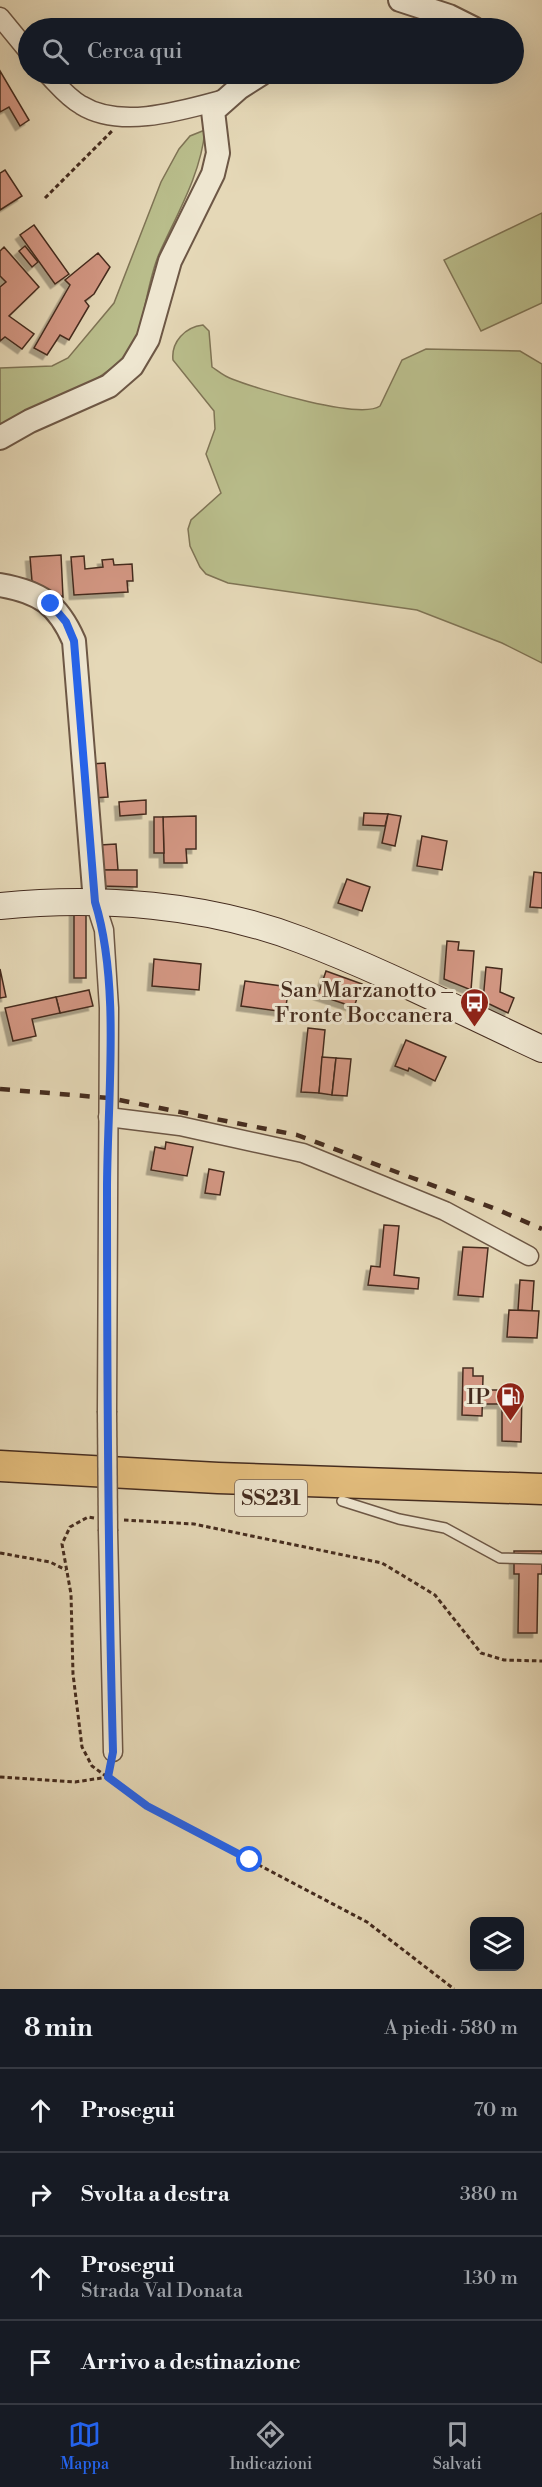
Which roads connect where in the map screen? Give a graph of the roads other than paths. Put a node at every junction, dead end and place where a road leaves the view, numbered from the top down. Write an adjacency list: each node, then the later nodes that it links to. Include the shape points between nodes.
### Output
1 (400, 0): 3 (street)
2 (0, 17): 4 (street)
3 (453, 18)
4 (18, 39)
5 (56, 84): 7 (street, via 81,106 99,113 127,116 176,113)
6 (247, 84): 7 (street)
7 (225, 99): 8 (street, via 213,111 218,153 213,174 170,261 148,339 132,366 109,386)
8 (0, 438)
9 (0, 585): 10 (street, via 26,589 51,604 66,622 74,641)
10 (95, 902): 11 (main road); 12 (main road, via 196,912 301,939); 13 (street, via 104,930)
11 (0, 906)
12 (542, 1049)
13 (108, 1117): 14 (street, via 180,1126 303,1153 445,1211); 21 (street, bridge, via 104,1525)
14 (529, 1256)
15 (0, 1466): 17 (highway, SS231)
16 (0, 1487): 18 (highway, SS231)
17 (542, 1490)
18 (342, 1501): 19 (highway, SS231); 20 (lane, via 399,1520 445,1528 500,1558)
19 (542, 1508)
20 (542, 1559)
21 (113, 1752)

